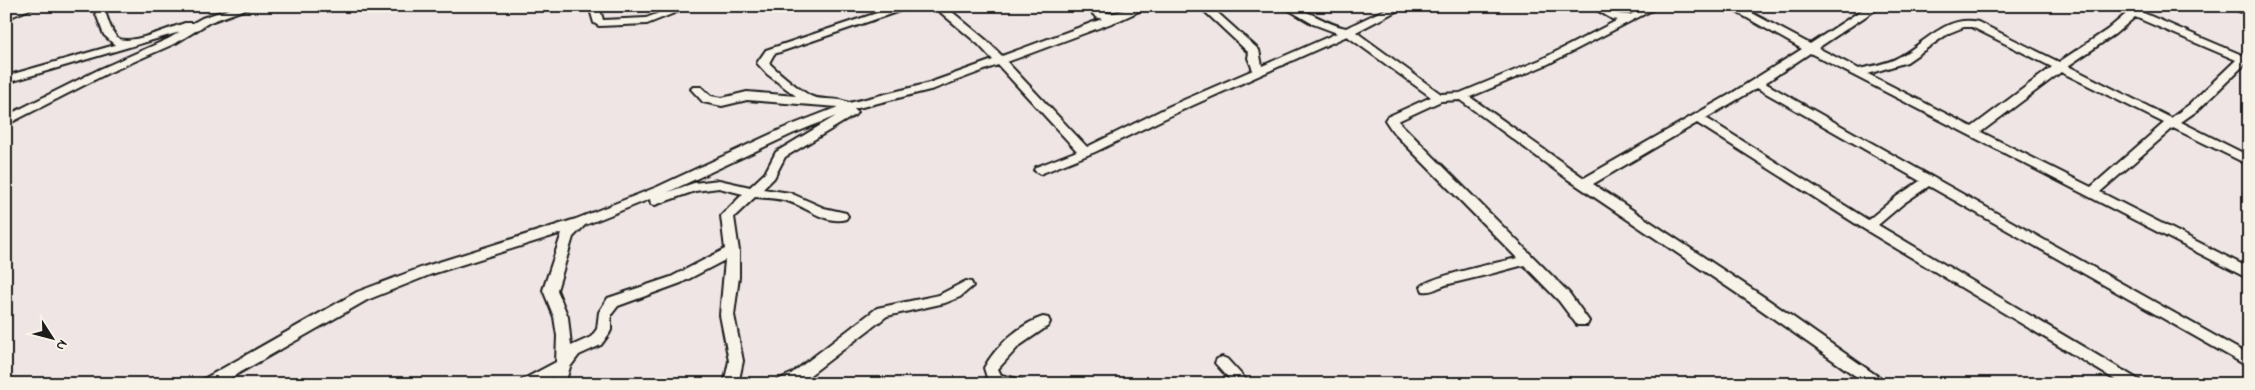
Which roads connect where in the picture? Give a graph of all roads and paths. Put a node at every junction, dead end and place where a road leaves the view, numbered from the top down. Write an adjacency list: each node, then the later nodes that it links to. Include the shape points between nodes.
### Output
1 (32, 6): 21 (street)
2 (98, 6): 26 (street, via 109,35 116,42)
3 (249, 6): 24 (street)
4 (594, 6): 5 (street, via 599,23 647,21)
5 (687, 6)
6 (909, 6): 38 (street, via 770,52 763,63)
7 (938, 6): 29 (street)
8 (1090, 6): 22 (street, via 1100,15)
9 (1145, 6): 22 (street)
10 (1204, 6): 31 (street, via 1255,52)
11 (1287, 6): 25 (street, via 1330,29)
12 (1402, 6): 25 (street)
13 (1595, 6): 23 (street, via 1616,17)
14 (1655, 6): 23 (street)
15 (1731, 6): 27 (street)
16 (1876, 6): 27 (street)
17 (2117, 6): 19 (street)
18 (2235, 6): 20 (street)
19 (2138, 10): 28 (street); 30 (street)
20 (2249, 12)
21 (6, 16)
22 (1116, 18): 29 (street)
23 (1633, 18): 36 (street, via 1544,62)
24 (206, 20): 26 (street); 42 (street, via 172,41 104,71)
25 (1349, 32): 31 (street); 37 (street)
26 (131, 44): 33 (street)
27 (1809, 48): 32 (street); 34 (street)
28 (2247, 58): 43 (street)
29 (999, 60): 39 (street, via 930,87); 45 (street)
30 (2061, 66): 32 (street, via 1969,24 1944,32 1901,62); 43 (street); 44 (street)
31 (1258, 72): 45 (street)
32 (1857, 73): 44 (street)
33 (6, 80)
34 (1756, 83): 41 (street); 48 (street)
35 (697, 89): 38 (street, via 707,99 722,102 747,96)
36 (1462, 96): 37 (street); 49 (street)
37 (1439, 98): 57 (street, via 1391,120)
38 (810, 101): 40 (street, via 840,103)
39 (871, 102): 40 (street); 50 (street, via 789,148 780,155 770,175)
40 (847, 107): 53 (street)
41 (1697, 118): 49 (street); 54 (street)
42 (6, 122)
43 (2173, 122): 46 (street); 51 (street)
44 (1973, 132): 51 (street)
45 (1084, 151): 47 (street, via 1068,161)
46 (2249, 161)
47 (1040, 170)
48 (1928, 181): 54 (street); 63 (street)
49 (1584, 184): 74 (street)
50 (752, 192): 52 (street, via 790,197 822,212); 55 (street, via 719,184 694,187); 56 (street, via 727,216)
51 (2092, 194): 58 (street)
52 (842, 216)
53 (581, 222): 55 (street); 67 (street, via 428,270 362,296)
54 (1869, 226): 75 (street)
55 (567, 235): 65 (street, via 550,290 564,336)
56 (732, 251): 65 (street, via 676,280 613,302 606,308 604,330 596,341 574,352); 70 (street, via 726,315 736,361)
57 (1525, 260): 60 (street); 61 (street, via 1564,298)
58 (2249, 274)
59 (966, 286): 71 (street, via 949,297 882,312 796,378)
60 (1428, 287)
61 (1582, 321)
62 (1043, 322): 66 (street, via 1010,344 998,358 991,368)
63 (2249, 362)
64 (1222, 363): 73 (street)
65 (563, 365): 68 (street); 69 (street)
66 (996, 381): 72 (street)
67 (207, 384)
68 (527, 384)
69 (558, 384)
70 (731, 384)
71 (782, 384)
72 (1017, 384)
73 (1243, 384)
74 (1878, 384)
75 (2134, 384)

